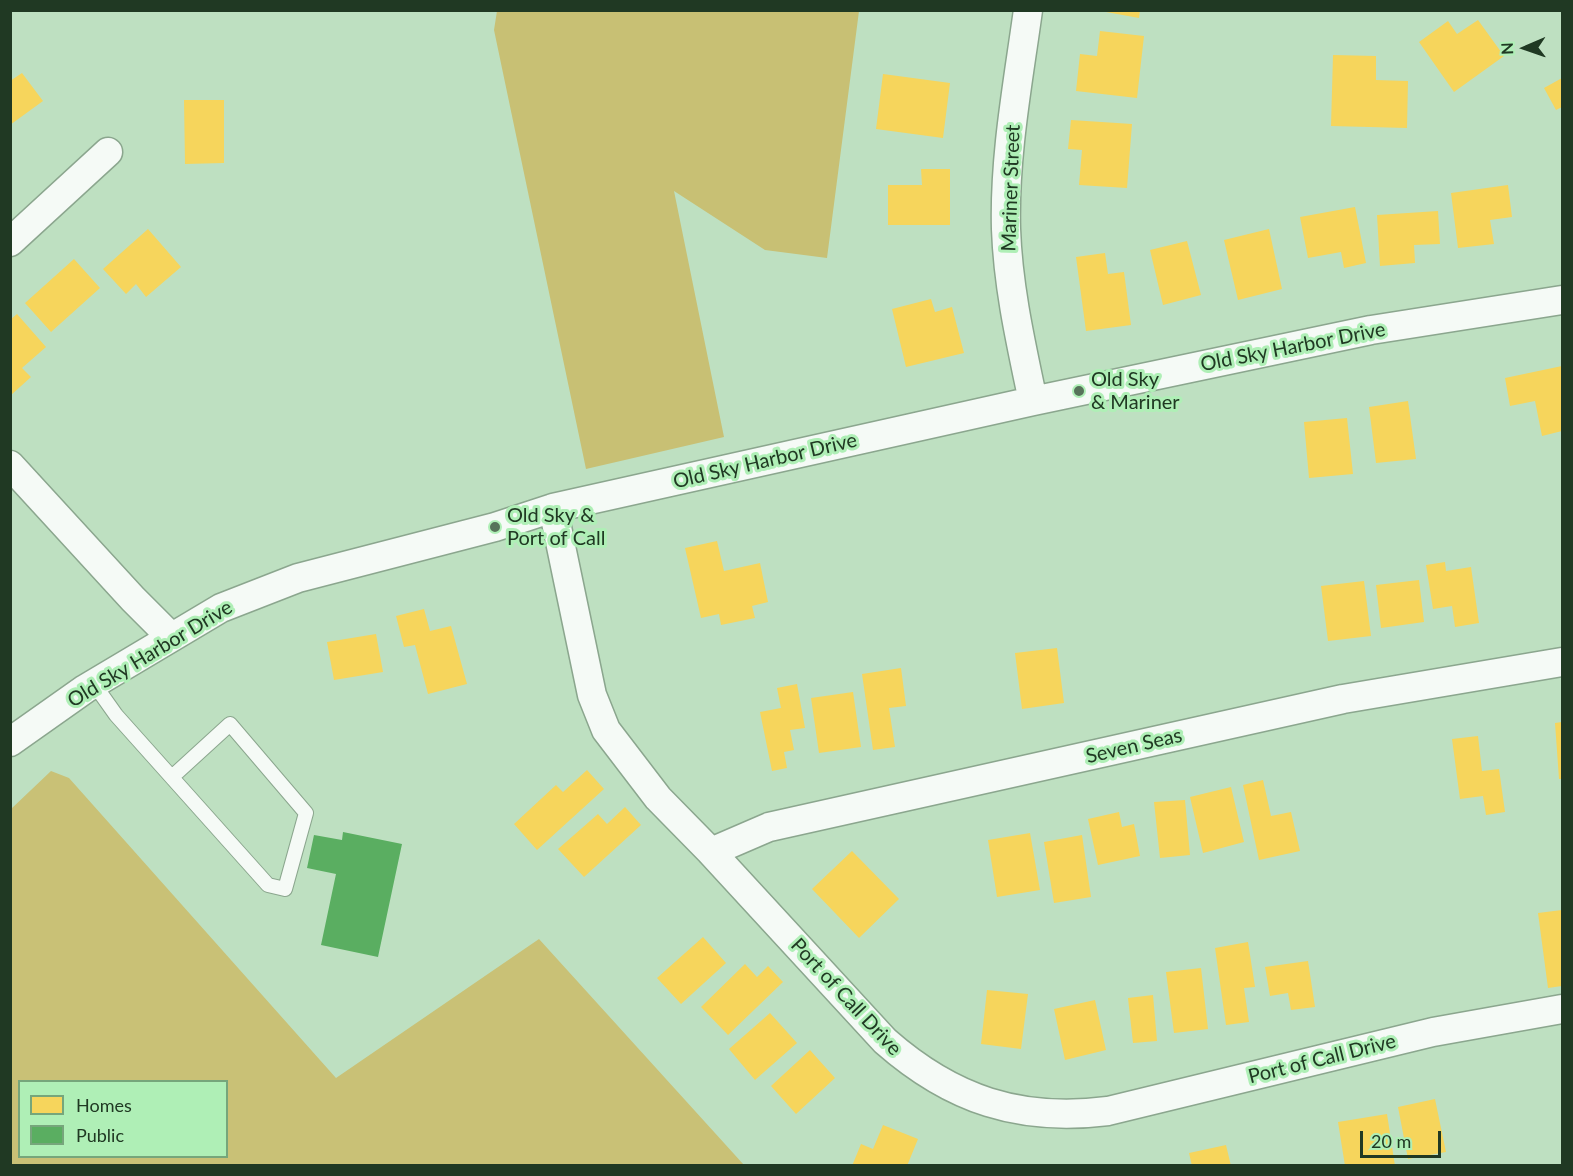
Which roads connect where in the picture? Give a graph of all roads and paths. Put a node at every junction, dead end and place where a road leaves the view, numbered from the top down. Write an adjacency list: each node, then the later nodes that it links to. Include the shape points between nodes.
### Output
1 (1028, 10): 5 (street, Mariner Street, via 1008,157 1006,228 1012,299)
2 (108, 152): 3 (street)
3 (10, 242)
4 (1563, 300): 5 (street, Old Sky Harbor Drive, via 1371,330)
5 (1033, 401): 7 (street, Old Sky Harbor Drive)
6 (10, 465): 8 (street)
7 (554, 508): 8 (street, Old Sky Harbor Drive, via 298,578 221,608); 13 (street, Port of Call Drive, via 592,695 606,730 658,798)
8 (171, 637): 10 (street, Old Sky Harbor Drive)
9 (1563, 662): 13 (street, Seven Seas, via 1343,699 769,827)
10 (94, 684): 11 (street, Old Sky Harbor Drive); 12 (lane, via 116,715)
11 (10, 742)
12 (172, 777): 12 (lane, via 268,885 285,889 306,813 230,723)
13 (711, 852): 14 (street, Port of Call Drive, via 905,1059 959,1092 1028,1112 1108,1111 1432,1032)
14 (1563, 1009)

